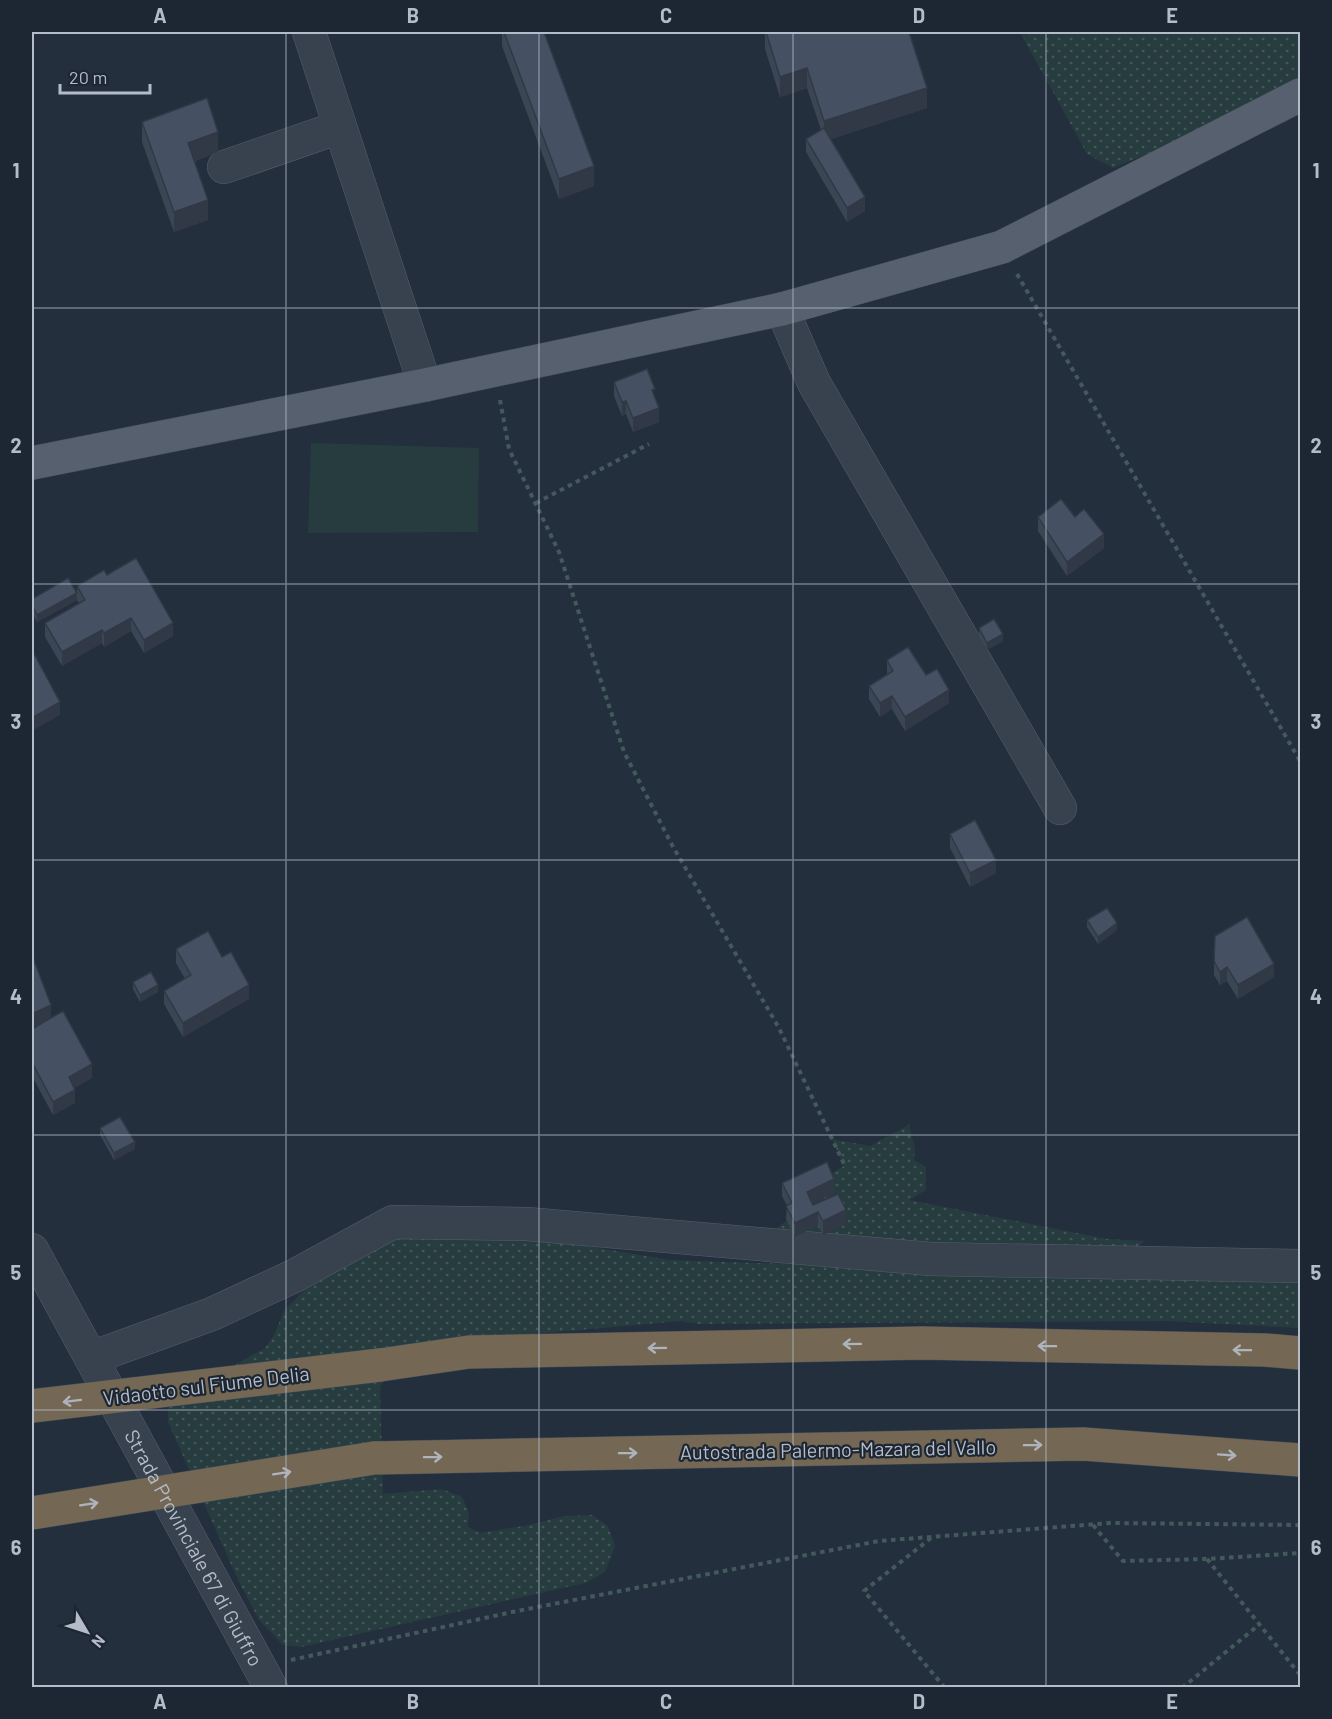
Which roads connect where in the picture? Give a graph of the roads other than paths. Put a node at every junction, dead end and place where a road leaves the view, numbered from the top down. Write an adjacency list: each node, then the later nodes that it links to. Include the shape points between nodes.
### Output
1 (309, 32): 3 (street)
2 (1300, 95): 5 (main road, via 1002,247)
3 (340, 127): 4 (street); 6 (street)
4 (224, 167)
5 (782, 309): 6 (main road); 8 (street, via 814,383)
6 (425, 385): 7 (main road)
7 (32, 463)
8 (1060, 808)
9 (32, 1250): 12 (street, Strada Provinciale 67 di Giuffro)
10 (1300, 1266): 12 (street, via 931,1259 527,1224 393,1222 294,1276 212,1314)
11 (1300, 1353): 13 (highway, Vidaotto sul Fiume Delia, one-way to 13, bridge, via 910,1343 469,1352)
12 (91, 1358): 16 (street, Strada Provinciale 67 di Giuffro)
13 (32, 1406)
14 (1300, 1460): 15 (highway, Autostrada Palermo-Mazara del Vallo, one-way to 14, bridge, via 374,1458 1083,1444)
15 (32, 1513)
16 (266, 1677)

